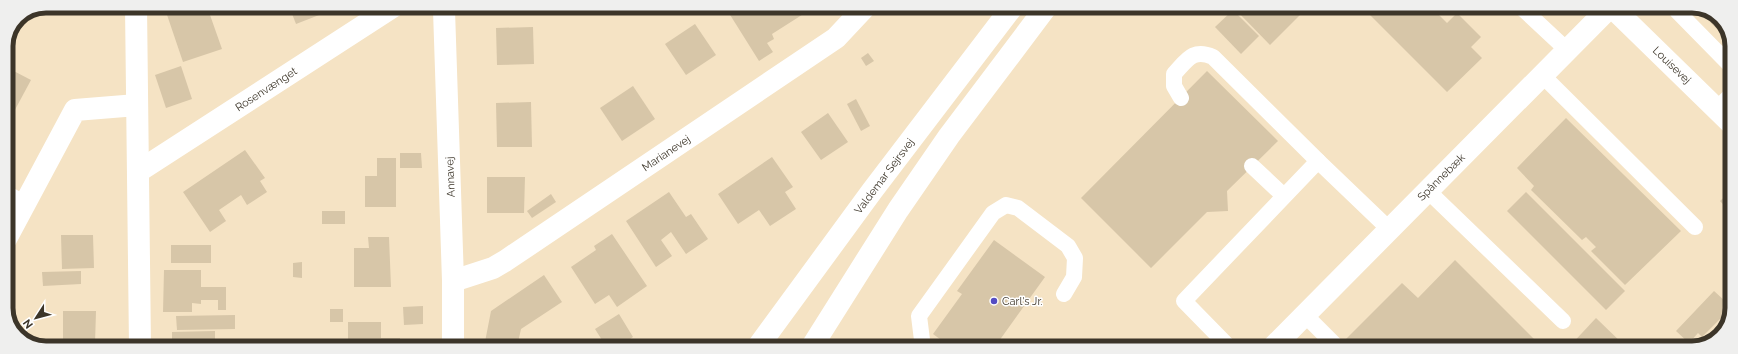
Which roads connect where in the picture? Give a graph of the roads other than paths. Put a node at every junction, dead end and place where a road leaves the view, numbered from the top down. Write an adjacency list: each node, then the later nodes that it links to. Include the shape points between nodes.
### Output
1 (136, 13): 15 (street)
2 (383, 13): 19 (street, Rosenvænget)
3 (444, 13): 27 (street, Annavej)
4 (859, 13): 27 (street, Marianevej, via 836,38 506,261)
5 (1009, 13): 33 (street, Valdemar Sejrsvej, via 872,191)
6 (1043, 13): 34 (street, via 949,136 898,210)
7 (1528, 13): 11 (lane)
8 (1605, 13): 11 (street, Spånnebæk)
9 (1618, 13): 16 (street, Louisevej)
10 (1679, 13): 12 (lane)
11 (1568, 50): 13 (street, Spånnebæk)
12 (1725, 60)
13 (1542, 75): 20 (street, Spånnebæk); 25 (lane)
14 (1181, 98): 17 (lane, via 1174,86 1174,74 1193,55 1203,53 1213,57)
15 (137, 105): 19 (street); 23 (street, via 75,110)
16 (1725, 107)
17 (1318, 161): 21 (lane); 26 (lane)
18 (1252, 166): 21 (lane)
19 (139, 171): 31 (street)
20 (1428, 191): 26 (street, Spånnebæk); 30 (lane)
21 (1284, 196): 36 (lane, via 1184,301)
22 (13, 197): 23 (lane)
23 (25, 204): 24 (street)
24 (13, 226)
25 (1695, 227)
26 (1389, 229): 29 (street, Spånnebæk)
27 (453, 281): 32 (street, Annavej)
28 (1064, 294): 35 (lane, via 1074,277 1075,258 1068,246 1018,208 1006,205 992,213 919,316)
29 (1305, 315): 37 (street, Spånnebæk); 38 (lane)
30 (1563, 321)
31 (140, 341)
32 (453, 341)
33 (762, 341)
34 (815, 341)
35 (922, 341)
36 (1223, 341)
37 (1279, 341)
38 (1331, 341)

